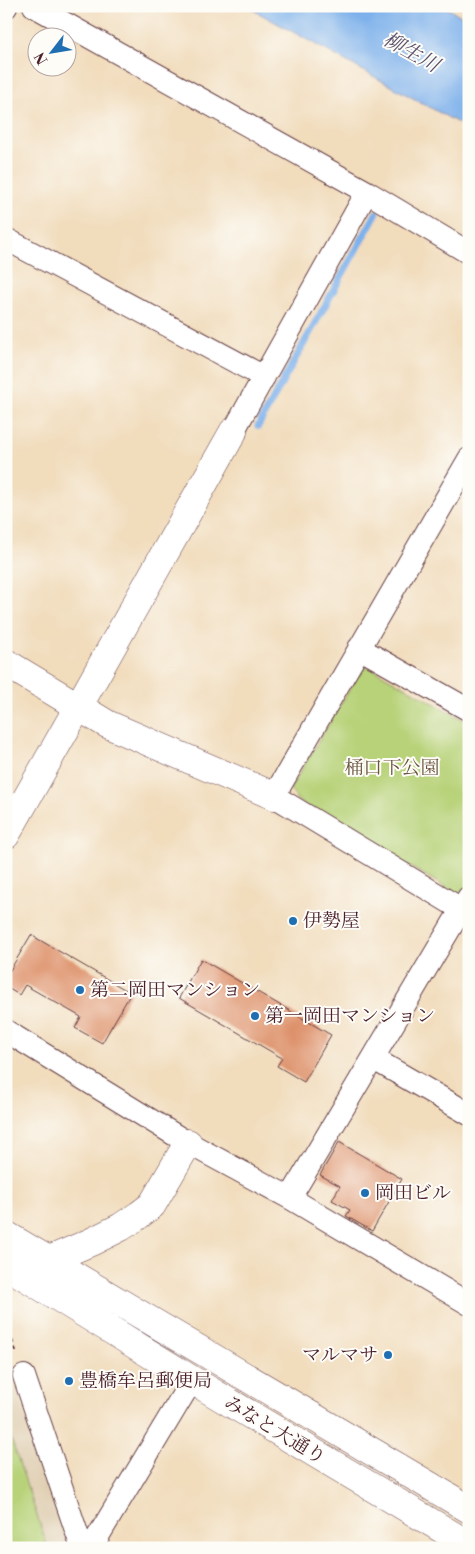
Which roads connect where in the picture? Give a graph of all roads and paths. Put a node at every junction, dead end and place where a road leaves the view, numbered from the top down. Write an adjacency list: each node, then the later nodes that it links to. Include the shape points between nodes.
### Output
1 (34, 6): 2 (street)
2 (367, 192): 4 (street); 5 (street)
3 (6, 239): 5 (street)
4 (469, 252)
5 (264, 377): 6 (street)
6 (233, 432): 10 (main road)
7 (469, 459): 8 (street)
8 (359, 648): 11 (street); 12 (street)
9 (6, 663): 10 (main road)
10 (78, 706): 12 (main road, via 107,724); 13 (main road)
11 (469, 710)
12 (274, 796): 14 (street)
13 (6, 835)
14 (465, 903): 16 (street)
15 (6, 1031): 18 (street)
16 (374, 1058): 17 (street); 19 (street)
17 (469, 1114)
18 (188, 1142): 19 (street); 21 (main road, via 152,1205 121,1227)
19 (290, 1198): 23 (street)
20 (6, 1235): 21 (main road, みなと大通り)
21 (48, 1261): 22 (main road); 27 (main road, みなと大通り)
22 (10, 1272): 26 (main road, みなと大通り)
23 (469, 1304)
24 (6, 1325): 25 (path)
25 (24, 1376): 29 (street)
26 (192, 1380): 28 (main road, みなと大通り); 30 (street)
27 (469, 1509)
28 (469, 1545)
29 (82, 1548)
30 (91, 1548)

